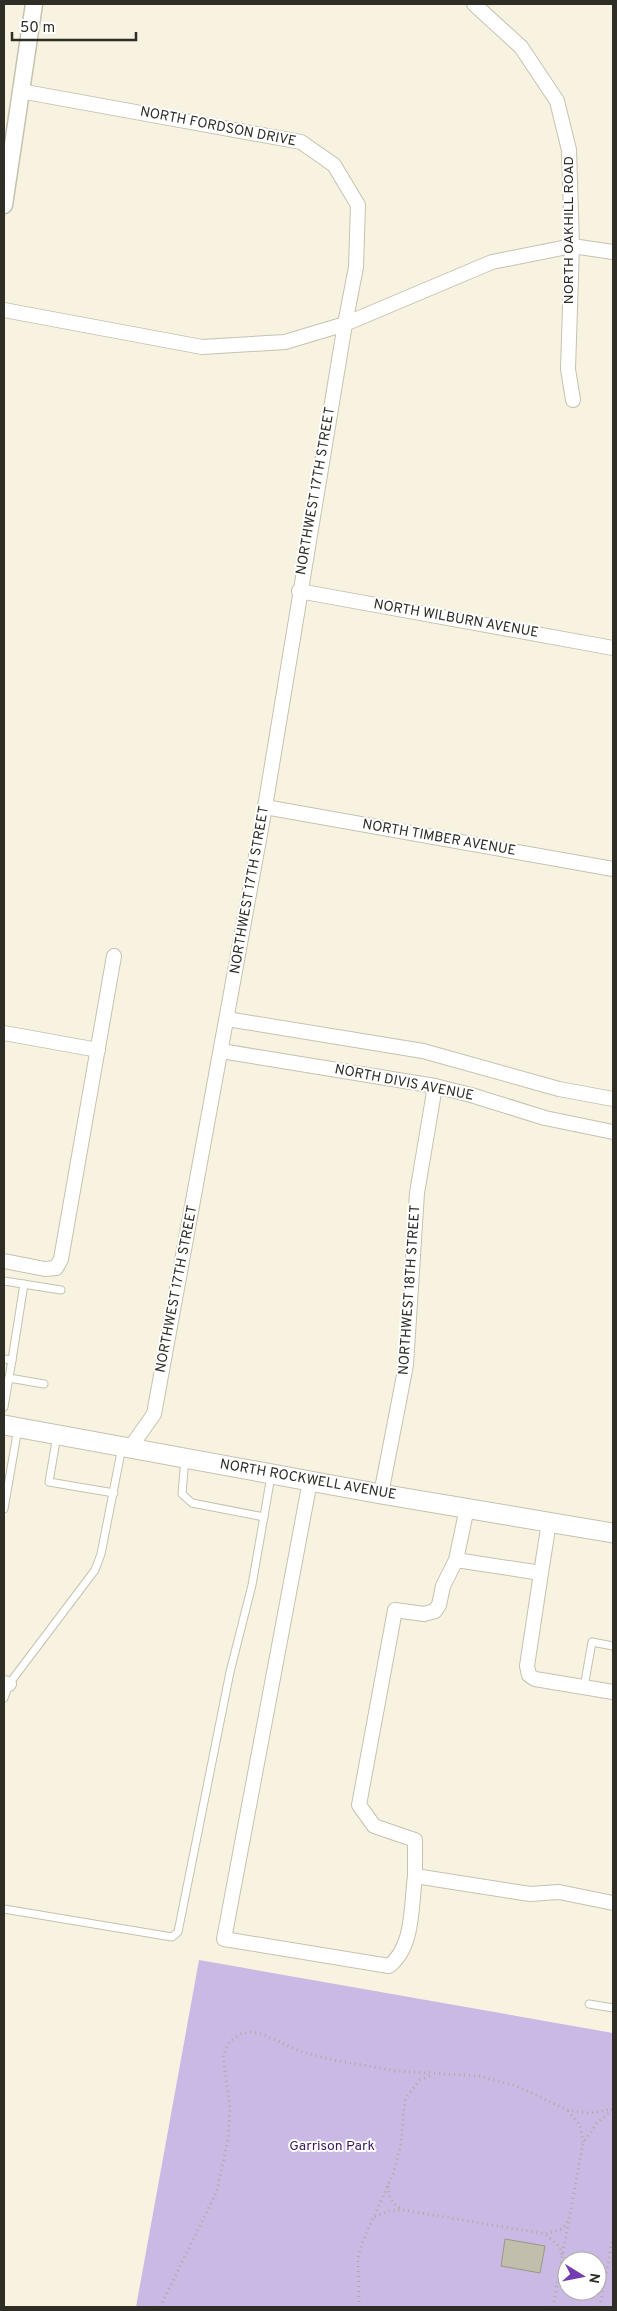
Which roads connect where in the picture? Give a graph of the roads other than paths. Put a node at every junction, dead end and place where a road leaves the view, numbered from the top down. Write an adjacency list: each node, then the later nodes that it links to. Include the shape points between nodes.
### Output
1 (34, 4): 3 (street)
2 (474, 4): 6 (street, NORTH OAKHILL ROAD, via 521,47 557,101 569,150)
3 (20, 90): 4 (street); 9 (street, NORTH FORDSON DRIVE, via 301,142 334,165 358,205 356,267)
4 (7, 174): 5 (street)
5 (4, 204)
6 (572, 246): 7 (street); 9 (street, via 492,262); 10 (street, NORTH OAKHILL ROAD, via 568,369)
7 (613, 252)
8 (4, 310): 9 (street, via 202,347 285,342)
9 (345, 324): 11 (street, NORTHWEST 17TH STREET)
10 (573, 400)
11 (299, 591): 12 (street, NORTH WILBURN AVENUE); 13 (street, NORTHWEST 17TH STREET)
12 (613, 648)
13 (265, 807): 14 (street, NORTH TIMBER AVENUE); 16 (street, NORTHWEST 17TH STREET)
14 (613, 868)
15 (114, 956): 18 (street)
16 (227, 1019): 19 (street, NORTHWEST 17TH STREET); 21 (street, via 423,1051 559,1089)
17 (4, 1033): 18 (street)
18 (98, 1050): 23 (street, via 61,1259 56,1268 44,1269)
19 (222, 1051): 20 (street, NORTH DIVIS AVENUE); 34 (street, NORTHWEST 17TH STREET, via 154,1414)
20 (435, 1086): 22 (street, NORTH DIVIS AVENUE, via 545,1118); 39 (street, NORTHWEST 18TH STREET, via 417,1193 406,1365)
21 (613, 1099)
22 (613, 1132)
23 (4, 1261)
24 (4, 1281): 25 (lane)
25 (24, 1284): 26 (lane); 28 (lane)
26 (61, 1290)
27 (4, 1359): 28 (lane)
28 (12, 1360): 29 (lane)
29 (9, 1378): 30 (lane); 31 (lane)
30 (44, 1384)
31 (4, 1407)
32 (11, 1426): 33 (main road, NORTH ROCKWELL AVENUE); 41 (lane)
33 (57, 1435): 34 (main road, NORTH ROCKWELL AVENUE); 38 (lane, via 49,1482)
34 (126, 1448): 35 (main road, NORTH ROCKWELL AVENUE); 38 (lane)
35 (185, 1458): 36 (main road, NORTH ROCKWELL AVENUE); 42 (lane, via 182,1494 192,1502)
36 (271, 1474): 37 (main road, NORTH ROCKWELL AVENUE); 42 (lane)
37 (310, 1481): 39 (main road, NORTH ROCKWELL AVENUE); 52 (street, via 224,1939 389,1966 405,1947)
38 (114, 1493): 48 (lane, via 95,1570)
39 (381, 1494): 40 (main road, NORTH ROCKWELL AVENUE)
40 (467, 1508): 43 (main road, NORTH ROCKWELL AVENUE); 45 (street)
41 (4, 1509)
42 (264, 1517): 54 (lane, via 178,1932 172,1937)
43 (549, 1522): 44 (main road, NORTH ROCKWELL AVENUE); 46 (street)
44 (613, 1532)
45 (456, 1560): 46 (street); 52 (street, via 435,1611 424,1614 395,1610 359,1805 374,1826 415,1840)
46 (541, 1573): 49 (street, via 527,1666 529,1675 535,1679)
47 (613, 1646): 49 (lane, via 592,1642)
48 (6, 1683): 51 (lane)
49 (584, 1687): 50 (street)
50 (613, 1692)
51 (4, 1698)
52 (415, 1876): 53 (street, via 530,1894 559,1892)
53 (613, 1904)
54 (4, 1909)
55 (589, 2004): 56 (lane)
56 (613, 2008)

